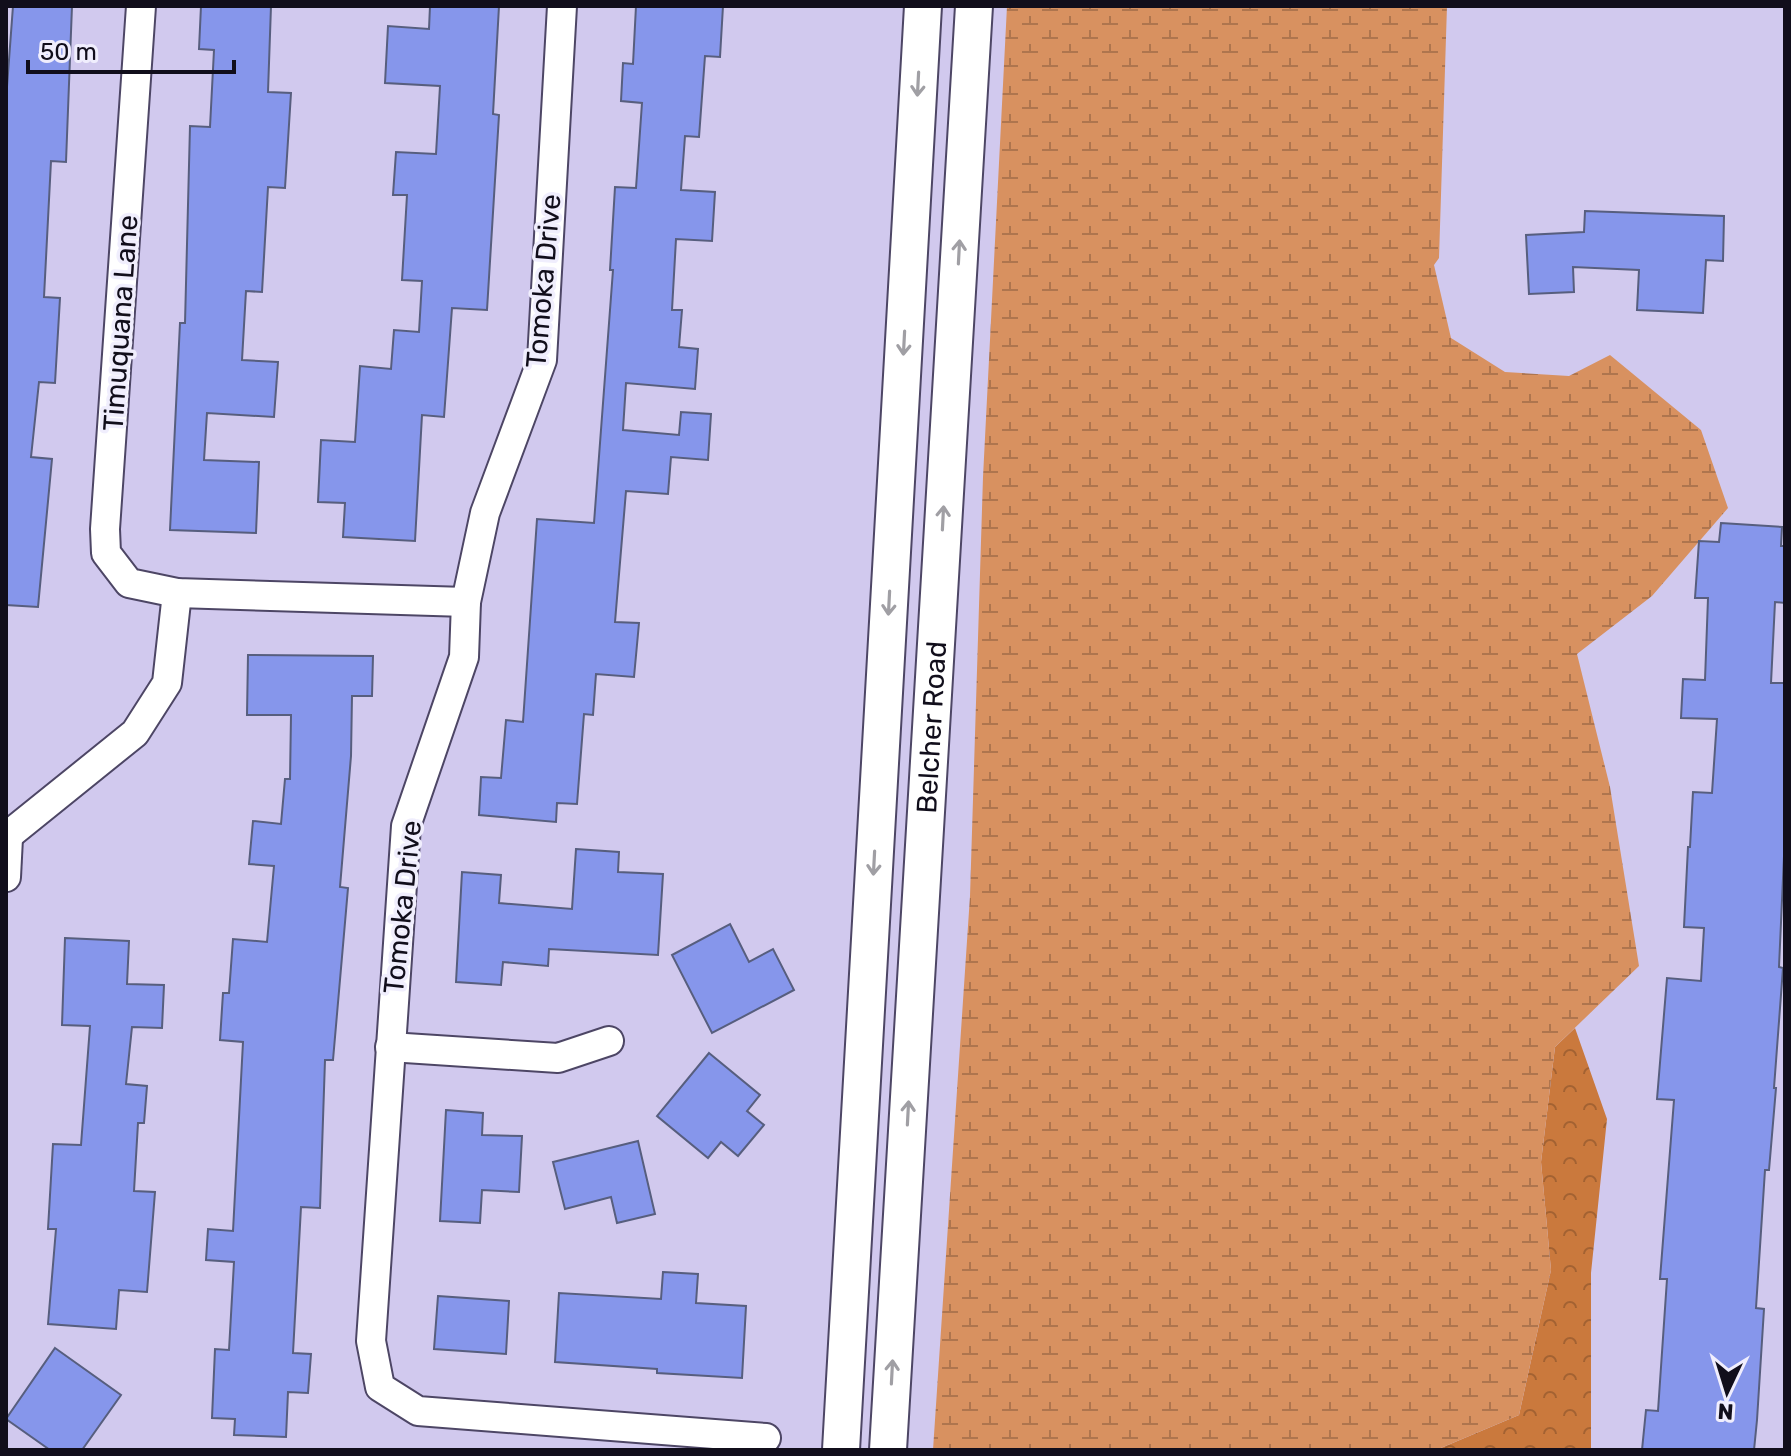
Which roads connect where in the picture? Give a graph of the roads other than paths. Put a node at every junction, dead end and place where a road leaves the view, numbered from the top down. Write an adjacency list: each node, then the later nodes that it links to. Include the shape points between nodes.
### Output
1 (141, 6): 5 (street, Timuquana Lane, via 106,553 129,583)
2 (562, 6): 6 (street, Tomoka Drive, via 542,360 485,513)
3 (923, 6): 12 (main road, Belcher Road, one-way to 12)
4 (974, 6): 13 (main road, Belcher Road, one-way to 4)
5 (177, 593): 6 (street, Timuquana Lane); 7 (street, via 167,683 135,733)
6 (466, 602): 10 (street, Tomoka Drive, via 464,657 406,826)
7 (7, 837): 8 (street)
8 (6, 877)
9 (609, 1041): 10 (street, via 558,1058)
10 (390, 1047): 11 (street, Tomoka Drive, via 371,1341 380,1387 418,1411)
11 (766, 1438)
12 (841, 1450)
13 (888, 1450)

